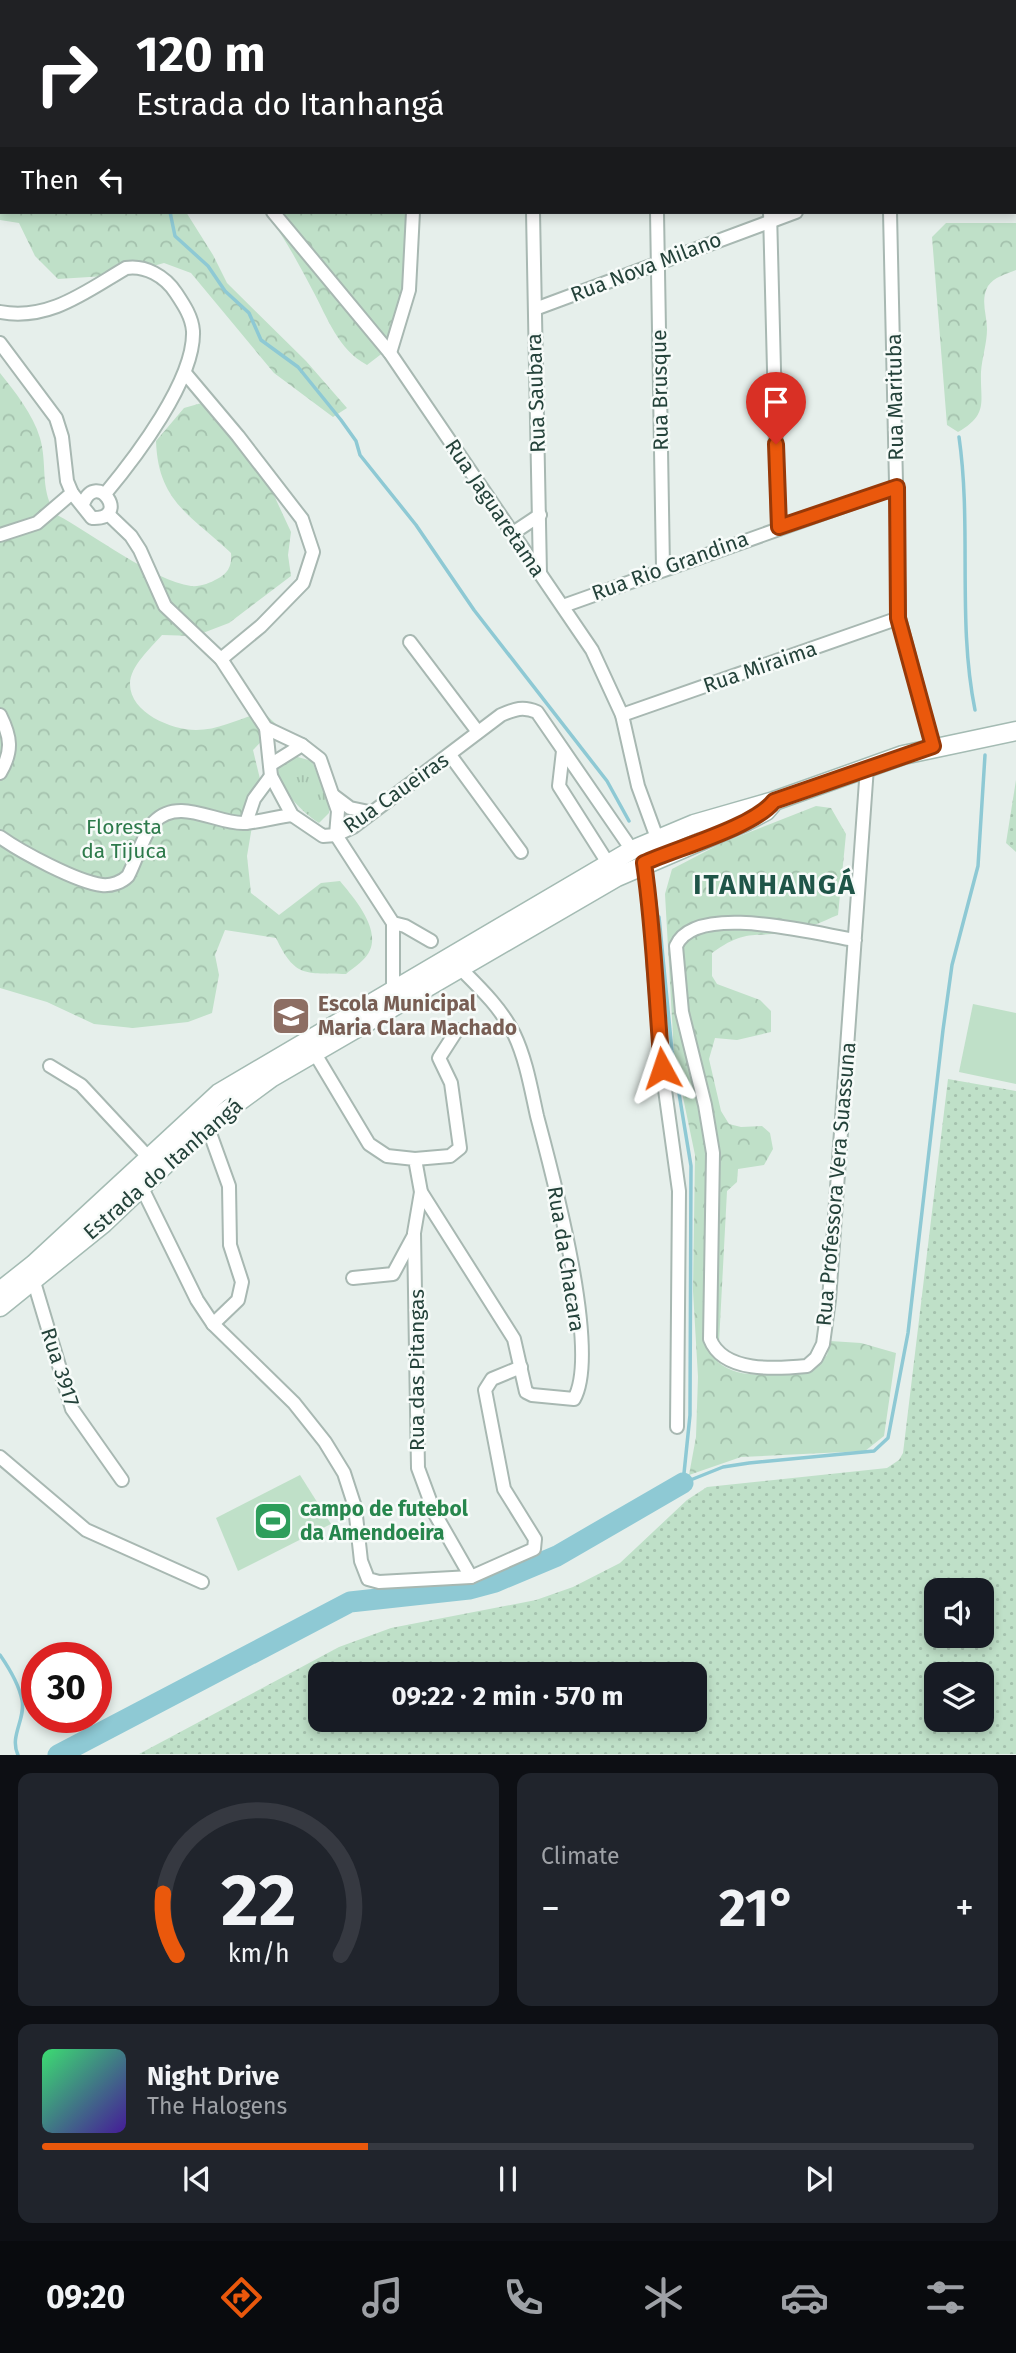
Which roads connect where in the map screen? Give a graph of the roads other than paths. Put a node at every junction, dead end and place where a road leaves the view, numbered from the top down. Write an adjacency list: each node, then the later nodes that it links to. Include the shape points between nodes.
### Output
1 (275, 214): 11 (street, Rua Jaguaretama)
2 (413, 214): 11 (street, via 409,290)
3 (534, 214): 8 (street, Rua Saubara)
4 (657, 214): 7 (street, Rua Brusque)
5 (890, 214): 13 (street, Rua Marituba)
6 (770, 216): 7 (street, Rua Nova Milano); 19 (street)
7 (659, 261): 8 (street, Rua Nova Milano); 22 (street, Rua Brusque)
8 (535, 309): 18 (street, Rua Saubara)
9 (0, 312): 12 (street, via 23,316 53,309 126,268 139,266 172,288 190,316 192,343)
10 (0, 343): 14 (street, via 56,418)
11 (390, 353): 20 (street, Rua Jaguaretama)
12 (184, 373): 15 (street, via 139,454); 27 (street, via 302,519 313,552 303,583)
13 (897, 487): 19 (street, Rua Rio Grandina); 25 (street, Rua Marituba)
14 (72, 494): 16 (street); 21 (street, via 37,523)
15 (105, 494): 16 (street, via 94,492 86,496); 17 (street, via 111,506)
16 (83, 505): 17 (street, via 92,518)
17 (108, 514): 27 (street, via 140,550 165,606)
18 (541, 515): 20 (street); 23 (street, Rua Saubara)
19 (779, 527): 22 (street, Rua Rio Grandina)
20 (513, 533): 23 (street, Rua Jaguaretama)
21 (0, 535)
22 (663, 568): 24 (street, Rua Rio Grandina)
23 (540, 574): 24 (street, Rua Jaguaretama)
24 (563, 606): 29 (street, Rua Jaguaretama, via 592,650)
25 (898, 618): 29 (street, Rua Miraima); 34 (street, Rua Marituba)
26 (410, 642): 32 (street)
27 (221, 659): 30 (street)
28 (0, 715): 39 (street, via 10,748)
29 (622, 715): 49 (street, Rua Jaguaretama, via 638,786)
30 (266, 728): 33 (street); 38 (street, Rua Caueiras)
31 (1016, 731): 34 (main road, Estrada do Itanhangá)
32 (478, 732): 35 (street, Rua Caueiras, via 517,708 528,708 537,712); 36 (street, Rua Caueiras)
33 (302, 745): 38 (street); 41 (street, via 320,759)
34 (933, 746): 37 (main road, Estrada do Itanhangá)
35 (563, 751): 40 (street); 43 (street, via 559,786)
36 (450, 755): 44 (street, Rua Caueiras); 50 (street)
37 (867, 767): 42 (main road, Estrada do Itanhangá); 54 (street, Rua Professora Vera Suassuna)
38 (270, 771): 45 (street, Rua Caueiras); 46 (street)
39 (0, 773)
40 (592, 793): 43 (street); 51 (street)
41 (334, 796): 44 (street, via 350,808); 47 (street)
42 (774, 801): 49 (main road, Estrada do Itanhangá); 51 (main road, Estrada do Itanhangá, via 747,821)
43 (571, 806): 52 (street)
44 (369, 812): 47 (street, Rua Caueiras)
45 (292, 815): 46 (street); 47 (street, Rua Caueiras, via 313,832)
46 (246, 823): 48 (street, via 194,811 162,817 154,823 128,876 102,885 52,866)
47 (336, 835): 53 (street)
48 (0, 837)
49 (657, 838): 51 (main road, Estrada do Itanhangá)
50 (521, 852)
51 (638, 857): 52 (main road, Estrada do Itanhangá); 73 (street, via 654,935 662,1068 679,1191)
52 (613, 870): 56 (main road, Estrada do Itanhangá); 57 (main road, Estrada do Itanhangá)
53 (393, 923): 55 (street); 57 (street)
54 (855, 940): 54 (street, Rua Professora Vera Suassuna, via 827,1321 816,1358 807,1366 736,1363 723,1359 710,1339 715,1176 705,1105 682,1012 676,946 687,932 729,921)
55 (431, 941)
56 (460, 968): 59 (main road, Estrada do Itanhangá); 72 (street, Rua da Chacara, via 504,1016 522,1055 577,1299 580,1371 574,1399 526,1392)
57 (393, 989): 62 (main road, Estrada do Itanhangá, via 219,1093)
58 (457, 1030): 63 (street, via 439,1058 451,1083 460,1148 450,1156)
59 (314, 1052): 61 (main road, Estrada do Itanhangá); 63 (street, via 369,1144 387,1156)
60 (50, 1066): 62 (street, via 81,1085)
61 (207, 1125): 64 (main road, Estrada do Itanhangá); 71 (street, via 229,1186 230,1245 242,1282 239,1300)
62 (149, 1158): 69 (main road, Estrada do Itanhangá)
63 (415, 1159): 65 (street, Rua da Chacara)
64 (141, 1186): 68 (main road, Estrada do Itanhangá); 71 (street)
65 (421, 1192): 66 (street, Rua das Pitangas); 72 (street, Rua da Chacara, via 514,1339)
66 (414, 1233): 67 (street, via 393,1274); 76 (street, Rua das Pitangas, via 418,1468 435,1514)
67 (353, 1278)
68 (34, 1282): 70 (main road, Estrada do Itanhangá); 75 (street, Rua 3917, via 72,1409)
69 (2, 1286)
70 (0, 1307)
71 (213, 1324): 76 (street, via 294,1403 332,1452 355,1507 361,1561 368,1579)
72 (521, 1367): 76 (street, via 492,1379 485,1390 504,1489 536,1545)
73 (677, 1427)
74 (0, 1457): 77 (street, via 86,1530)
75 (122, 1480)
76 (471, 1577)
77 (202, 1582)

